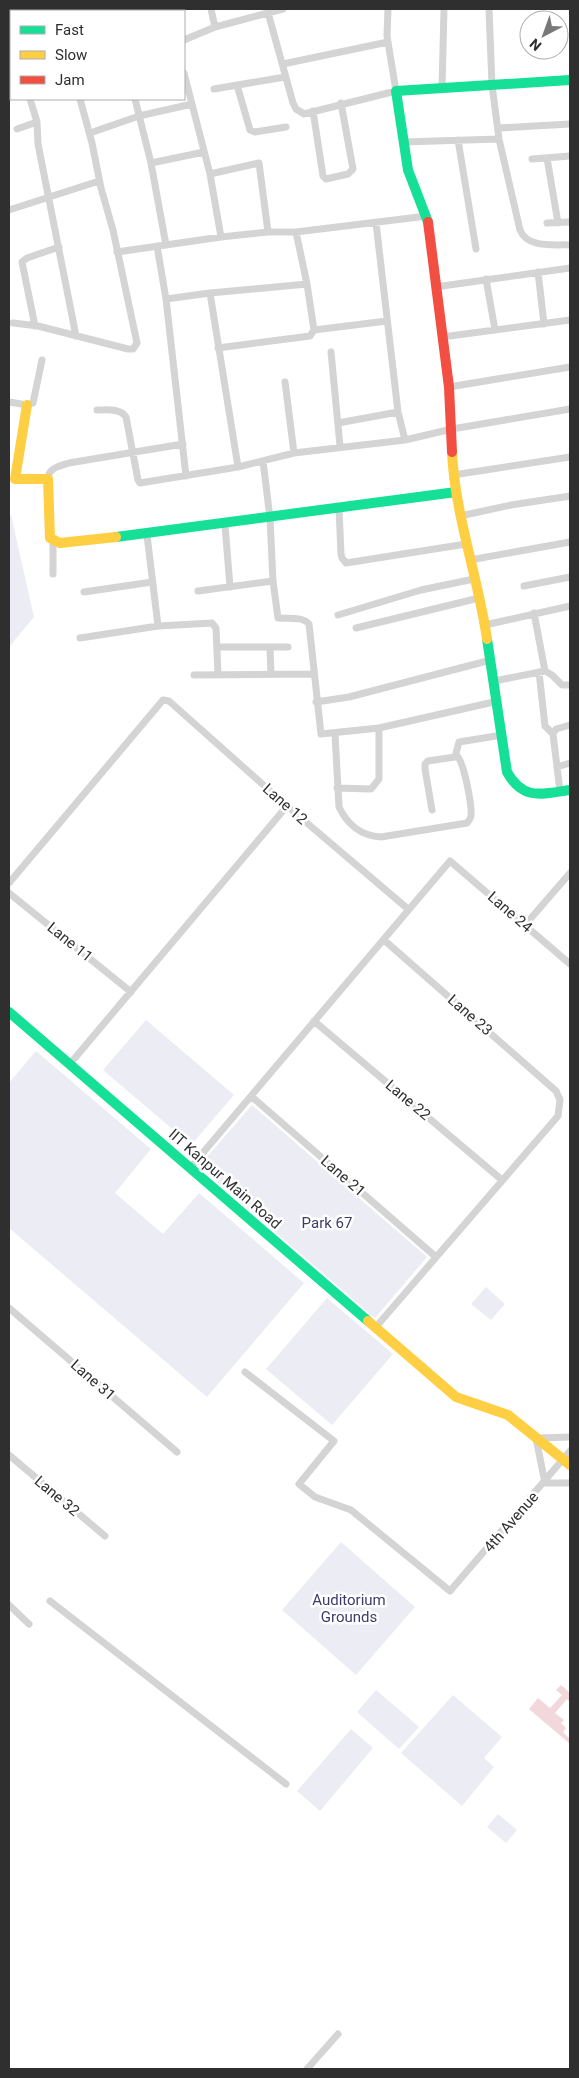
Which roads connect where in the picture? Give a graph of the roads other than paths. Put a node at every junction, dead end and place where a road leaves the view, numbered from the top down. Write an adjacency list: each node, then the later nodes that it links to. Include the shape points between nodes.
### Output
1 (211, 9): 7 (street)
2 (283, 9): 6 (street)
3 (388, 9): 9 (street)
4 (444, 9): 16 (street)
5 (489, 9): 15 (street)
6 (267, 10): 7 (street); 10 (street)
7 (215, 27): 8 (street)
8 (185, 40)
9 (388, 42): 10 (street); 18 (street)
10 (283, 64): 12 (street)
11 (185, 77): 23 (street)
12 (285, 77): 14 (street); 24 (street, via 296,109 304,114)
13 (570, 80): 15 (street)
14 (237, 84): 17 (street); 28 (street, via 250,130 255,132)
15 (492, 85): 16 (street); 29 (street)
16 (442, 88): 18 (street)
17 (214, 89)
18 (396, 91): 22 (street); 34 (street)
19 (30, 100): 26 (street)
20 (80, 100): 31 (street)
21 (135, 100): 25 (street)
22 (341, 103): 24 (street); 24 (street, via 353,169 348,174 326,179 323,176)
23 (192, 104): 25 (street); 35 (street)
24 (313, 111)
25 (139, 116): 31 (street); 39 (street)
26 (37, 122): 30 (street); 42 (street)
27 (570, 124): 29 (street)
28 (286, 126)
29 (499, 128): 32 (street)
30 (17, 129)
31 (90, 133): 41 (street)
32 (499, 139): 33 (street); 53 (street, via 521,234 533,243)
33 (458, 140): 34 (street); 56 (street)
34 (403, 142): 44 (street, via 408,170)
35 (204, 152): 39 (street); 40 (street)
36 (570, 156): 37 (street)
37 (547, 158): 38 (street); 48 (street)
38 (532, 159)
39 (151, 163): 52 (street)
40 (210, 174): 49 (street, via 259,164); 51 (street)
41 (99, 181): 42 (street); 57 (street)
42 (48, 196): 43 (street); 55 (street)
43 (9, 210)
44 (427, 216): 46 (street); 62 (street)
45 (570, 222): 48 (street)
46 (376, 223): 50 (street); 66 (street)
47 (547, 223): 48 (street)
48 (558, 223)
49 (268, 232): 50 (street); 51 (street)
50 (296, 232): 61 (street)
51 (222, 237): 52 (street)
52 (166, 245): 54 (street)
53 (570, 245)
54 (157, 246): 57 (street); 64 (street)
55 (59, 247): 69 (street, via 22,262); 72 (street)
56 (476, 249)
57 (117, 252): 72 (street, via 137,345 128,349)
58 (570, 268): 59 (street)
59 (538, 272): 60 (street); 68 (street)
60 (486, 279): 62 (street); 71 (street)
61 (307, 284): 63 (street); 70 (street)
62 (435, 288): 73 (street)
63 (210, 293): 64 (street); 74 (street)
64 (166, 299): 88 (street)
65 (570, 320): 68 (street)
66 (387, 321): 70 (street); 84 (street)
67 (13, 323): 69 (street)
68 (544, 324): 71 (street)
69 (35, 326): 72 (street)
70 (314, 330): 74 (street, via 307,337)
71 (494, 330): 73 (street)
72 (76, 336)
73 (442, 337): 79 (street)
74 (218, 348): 94 (street)
75 (331, 352): 85 (street)
76 (42, 360): 81 (street, via 35,399)
77 (570, 367): 79 (street)
78 (285, 382): 91 (street)
79 (449, 386): 86 (street)
80 (9, 402): 81 (street)
81 (27, 405): 98 (street)
82 (570, 409): 86 (street)
83 (97, 410): 90 (street, via 124,414)
84 (398, 412): 85 (street); 87 (street)
85 (338, 423): 89 (street)
86 (452, 429): 87 (street); 95 (street)
87 (405, 440): 89 (street)
88 (182, 444): 90 (street); 96 (street)
89 (340, 446): 91 (street)
90 (134, 452): 96 (street, via 140,483); 97 (street, via 68,463 51,470)
91 (294, 453): 93 (street)
92 (570, 457): 95 (street)
93 (263, 461): 94 (street); 103 (street)
94 (238, 467): 96 (street)
95 (453, 475): 99 (street)
96 (186, 476)
97 (48, 478): 98 (street); 106 (street, via 49,530)
98 (12, 479)
99 (456, 492): 101 (street); 102 (street)
100 (570, 496): 102 (street)
101 (339, 508): 103 (street); 108 (street, via 341,554 346,563)
102 (460, 516): 108 (street)
103 (270, 518): 104 (street); 113 (street)
104 (225, 525): 105 (street); 116 (street)
105 (147, 535): 106 (street); 114 (street)
106 (53, 541): 110 (street)
107 (570, 542): 109 (street)
108 (466, 544): 109 (street)
109 (470, 560): 112 (street)
110 (53, 574)
111 (570, 577): 115 (street)
112 (474, 579): 119 (street); 122 (street, via 422,590)
113 (273, 581): 116 (street); 133 (street, via 278,618 300,619 309,624)
114 (152, 582): 118 (street); 124 (street)
115 (524, 586)
116 (230, 587): 117 (street)
117 (198, 591)
118 (84, 592)
119 (479, 598): 123 (street); 125 (street)
120 (570, 606): 121 (street)
121 (534, 614): 123 (street); 131 (street)
122 (338, 615)
123 (485, 625): 130 (street)
124 (158, 626): 126 (street); 127 (street, via 212,623 216,628)
125 (356, 628)
126 (80, 638)
127 (217, 647): 129 (street); 135 (street)
128 (288, 647): 129 (street)
129 (270, 648): 132 (street)
130 (491, 660): 136 (street); 139 (street, via 349,697)
131 (542, 672): 136 (street); 137 (street, via 552,674 562,685); 143 (street, via 546,726)
132 (271, 674): 133 (street); 135 (street)
133 (313, 674): 139 (street)
134 (194, 675): 135 (street)
135 (218, 675)
136 (494, 681): 138 (street)
137 (570, 685)
138 (498, 701): 141 (street); 144 (street)
139 (316, 702): 142 (street, via 319,732 322,735)
140 (570, 725): 143 (street, via 556,729)
141 (380, 728): 142 (street); 148 (street, via 377,783 371,789)
142 (335, 734): 148 (street)
143 (552, 734): 147 (street)
144 (502, 735): 145 (street, via 459,742); 149 (street, via 507,772 513,785 533,794)
145 (456, 755): 148 (street, via 462,762 471,816 467,823 371,836 353,826 343,815); 151 (street, via 425,764)
146 (570, 763): 147 (street)
147 (557, 767): 149 (street)
148 (337, 788)
149 (565, 791)
150 (287, 806): 153 (street, Lane 12, via 169,701 163,700); 155 (street, Lane 12); 159 (street)
151 (432, 810)
152 (570, 873): 156 (street)
153 (9, 884)
154 (9, 893): 159 (street, Lane 11)
155 (408, 909): 156 (street, Lane 24, via 450,860); 157 (street)
156 (525, 925): 158 (street, Lane 24)
157 (384, 940): 161 (street); 165 (street, Lane 23, via 556,1091 560,1100 558,1116)
158 (570, 964)
159 (131, 992): 162 (street)
160 (9, 1012): 162 (street, IIT Kanpur Main Road)
161 (314, 1021): 163 (street); 165 (street, Lane 22)
162 (69, 1065): 164 (street, IIT Kanpur Main Road)
163 (251, 1096): 164 (street); 166 (street, Lane 21)
164 (190, 1168): 168 (street, IIT Kanpur Main Road)
165 (502, 1180): 166 (street)
166 (436, 1257): 168 (street)
167 (9, 1308): 172 (street, Lane 31)
168 (375, 1328): 171 (street, IIT Kanpur Main Road, via 456,1398 508,1415)
169 (245, 1372): 175 (street, 4th Avenue, via 334,1441 299,1484 315,1497 351,1510 450,1591)
170 (570, 1437): 171 (street)
171 (536, 1438): 174 (street, IIT Kanpur Main Road); 175 (street)
172 (177, 1452)
173 (9, 1455): 177 (street, Lane 32)
174 (568, 1459): 175 (street, 4th Avenue)
175 (545, 1483): 176 (street)
176 (570, 1483)
177 (105, 1536)
178 (50, 1601): 181 (street)
179 (9, 1605): 180 (street)
180 (29, 1624)
181 (286, 1784)
182 (338, 2034): 183 (street)
183 (307, 2069)

